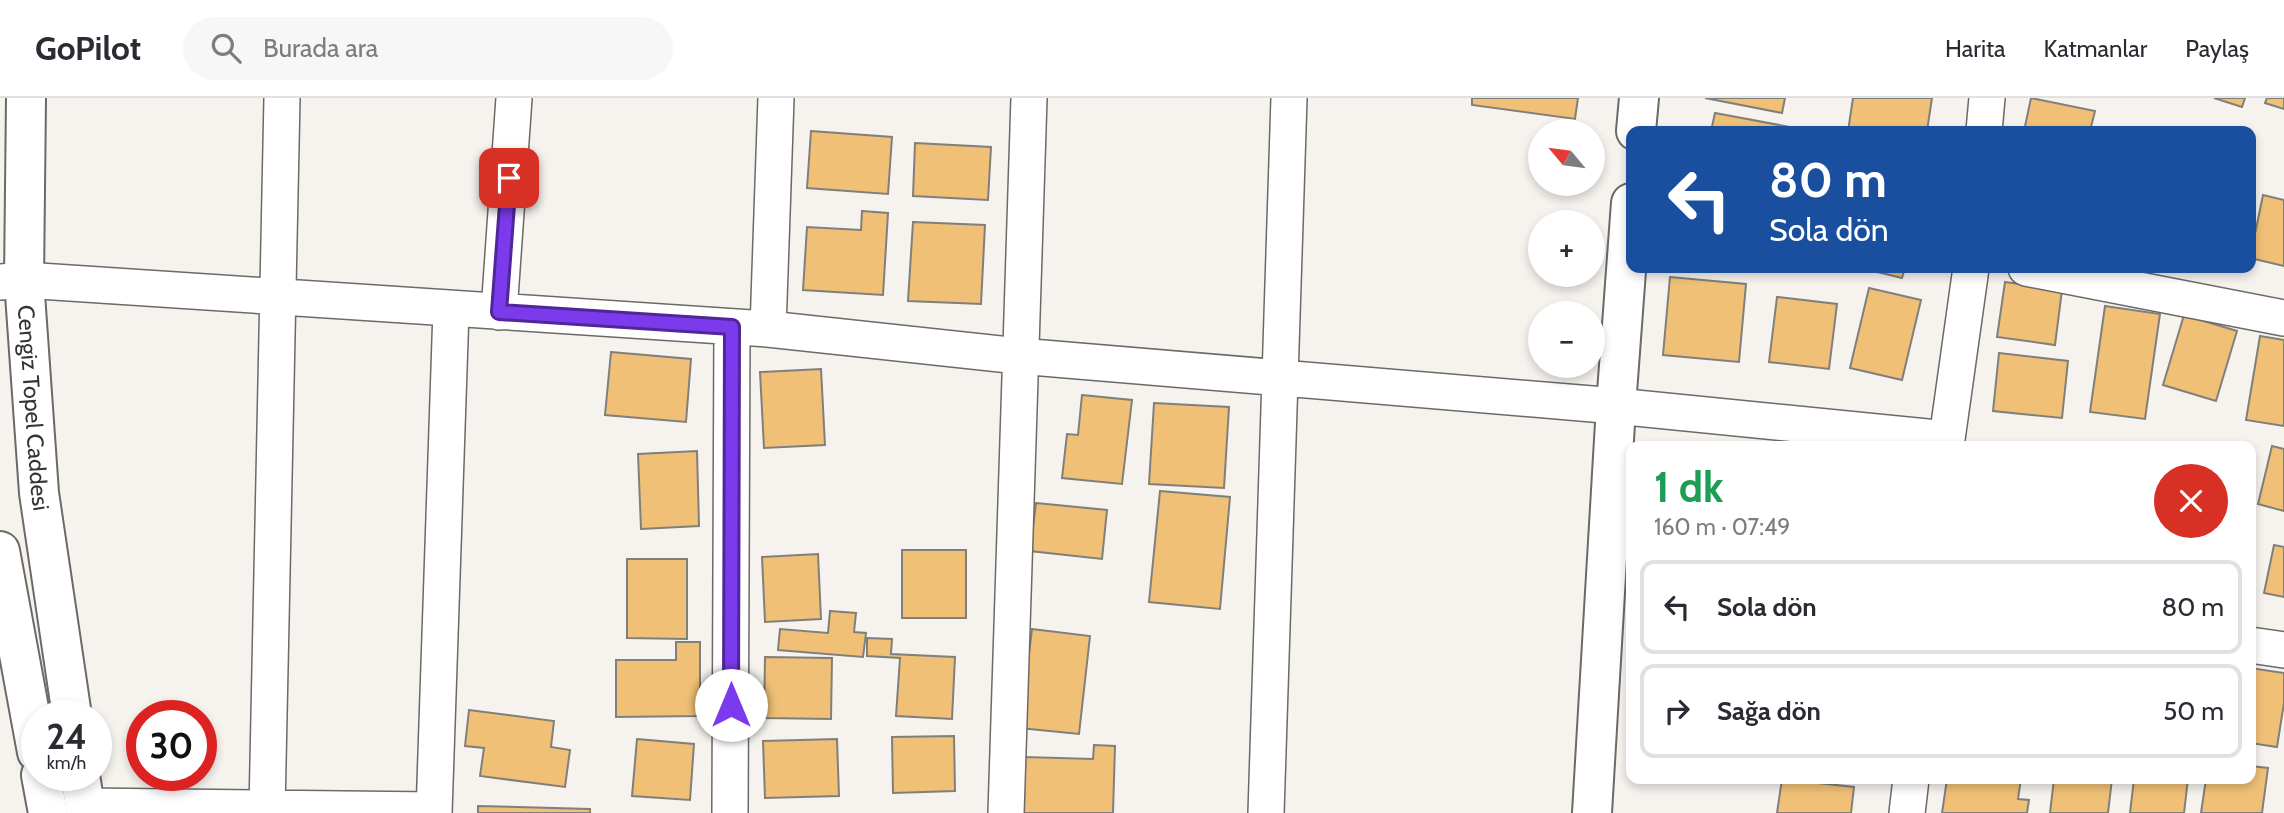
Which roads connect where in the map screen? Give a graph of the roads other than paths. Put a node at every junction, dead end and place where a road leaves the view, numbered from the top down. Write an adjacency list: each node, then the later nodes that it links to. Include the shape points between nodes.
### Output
1 (26, 98): 14 (main road, Cengiz Topel Caddesi)
2 (282, 98): 15 (street)
3 (514, 98): 17 (street)
4 (776, 98): 20 (street)
5 (1029, 98): 21 (street)
6 (1289, 98): 22 (street)
7 (1639, 98): 9 (main road)
8 (1987, 98): 10 (street)
9 (1636, 126)
10 (1984, 126)
11 (1626, 271): 23 (main road)
12 (1970, 273): 25 (street)
13 (2052, 273): 18 (street)
14 (8, 275): 15 (street); 30 (main road, Cengiz Topel Caddesi)
15 (280, 295): 16 (street); 34 (street)
16 (452, 310): 17 (street); 35 (street)
17 (499, 312): 19 (street)
18 (2284, 318)
19 (732, 327): 20 (street); 37 (street)
20 (768, 329): 21 (street)
21 (1019, 356): 22 (street); 38 (street)
22 (1281, 380): 23 (street); 39 (street)
23 (1616, 406): 24 (street); 40 (main road)
24 (1938, 441)
25 (1947, 441)
26 (0, 551): 29 (main road)
27 (2256, 646): 28 (street)
28 (2284, 650)
29 (27, 700)
30 (70, 700)
31 (1910, 784): 41 (street)
32 (44, 791): 36 (main road)
33 (84, 798): 34 (street)
34 (267, 810): 35 (street)
35 (434, 812)
36 (48, 813)
37 (730, 813)
38 (1006, 813)
39 (1266, 813)
40 (1592, 813)
41 (1907, 813)

